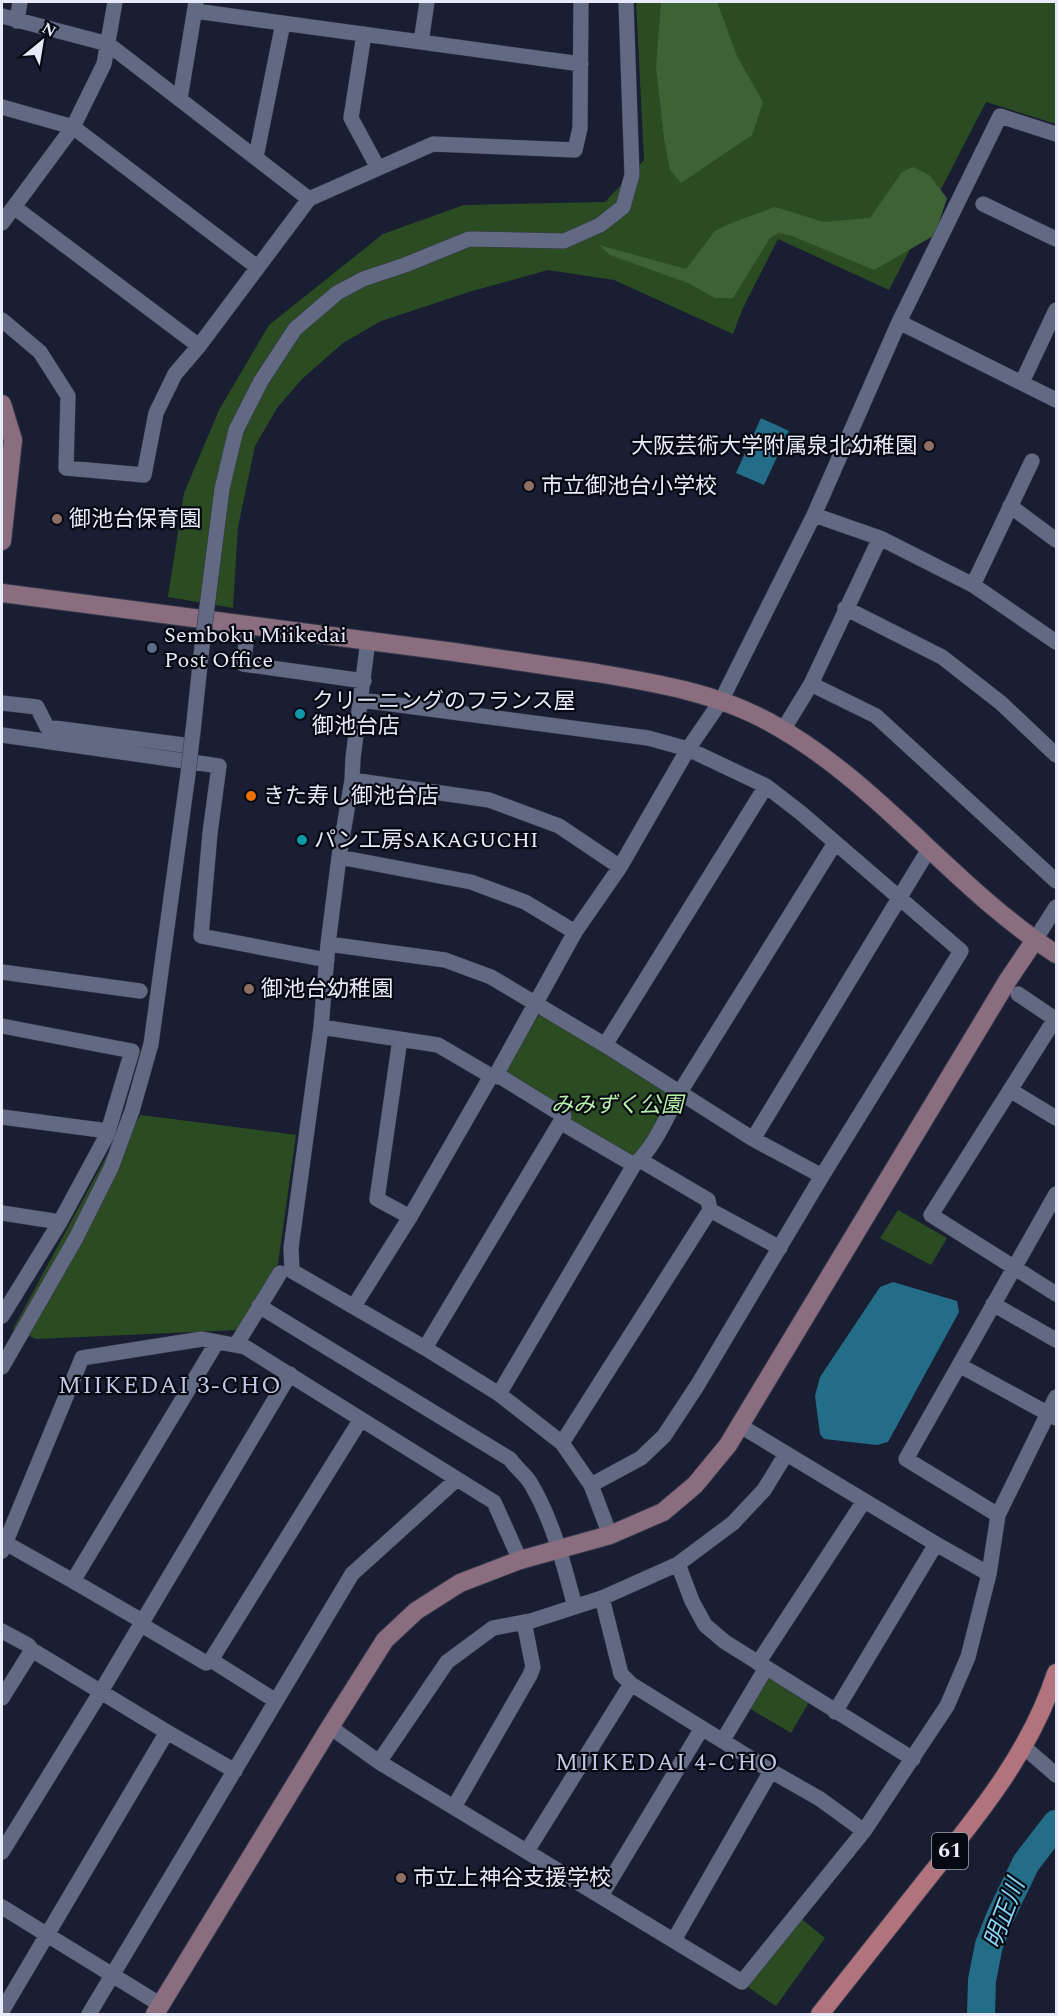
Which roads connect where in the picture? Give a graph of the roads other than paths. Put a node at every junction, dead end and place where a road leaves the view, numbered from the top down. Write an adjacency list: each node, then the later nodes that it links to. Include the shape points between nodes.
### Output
1 (20, 2): 8 (street)
2 (115, 2): 12 (street)
3 (427, 2): 11 (street)
4 (581, 2): 13 (street)
5 (626, 2): 52 (street, bridge, via 632,176 623,207 600,225 564,241 469,238 354,284 337,293 295,329 261,381 236,430 222,489)
6 (195, 6): 9 (street); 14 (street)
7 (2, 16): 8 (street)
8 (17, 21): 12 (street)
9 (282, 23): 10 (street); 18 (street)
10 (364, 34): 11 (street); 19 (street, via 351,118)
11 (421, 42): 13 (street)
12 (108, 44): 14 (street); 16 (street, via 104,64)
13 (581, 63): 19 (street, via 580,128 575,150 433,144)
14 (180, 99): 18 (street)
15 (2, 107): 16 (street)
16 (73, 127): 22 (street); 25 (street)
17 (1056, 134): 28 (street, via 1000,116)
18 (256, 157): 20 (street)
19 (378, 168): 20 (street)
20 (309, 199): 25 (street)
21 (983, 204): 24 (street)
22 (14, 207): 23 (street); 29 (street)
23 (2, 223)
24 (1056, 239)
25 (257, 267): 29 (street)
26 (1056, 310): 30 (street)
27 (2, 320): 29 (street, via 40,352 68,396 66,468 144,475 156,413 175,374)
28 (899, 322): 30 (street); 35 (street)
29 (199, 346)
30 (1022, 382): 31 (street)
31 (1056, 400)
32 (2, 404): 38 (street, via 13,440)
33 (1032, 461): 34 (street)
34 (1010, 506): 37 (street); 39 (street)
35 (814, 515): 36 (street); 48 (street)
36 (880, 538): 39 (street); 41 (street)
37 (1056, 540)
38 (2, 541)
39 (973, 585): 44 (street)
40 (2, 593): 42 (street)
41 (845, 608): 46 (street); 54 (street, via 942,657 1001,703)
42 (249, 624): 43 (street); 45 (street, via 243,664)
43 (368, 640): 45 (street); 48 (street, via 668,685)
44 (1056, 642)
45 (364, 681): 47 (street)
46 (811, 684): 50 (street); 61 (street, via 876,716)
47 (362, 700): 53 (street, via 648,738); 55 (street)
48 (721, 701): 50 (street); 53 (street)
49 (2, 703): 52 (street, via 37,707 47,727)
50 (783, 730): 58 (street, via 855,782)
51 (2, 735): 68 (street, via 219,766 201,936)
52 (192, 740): 107 (street, bridge, via 151,1044 132,1111 111,1168 76,1238)
53 (688, 749): 56 (street); 60 (street)
54 (1056, 755)
55 (352, 780): 59 (street); 60 (street, via 489,800 559,826)
56 (766, 786): 57 (street); 77 (street)
57 (835, 843): 62 (street); 80 (street)
58 (929, 849): 62 (street); 65 (street)
59 (339, 857): 64 (street, via 471,882 525,902); 66 (street)
60 (620, 867): 64 (street)
61 (1056, 881)
62 (900, 897): 85 (street); 87 (street, via 962,951)
63 (1056, 907): 65 (street)
64 (575, 932): 72 (street)
65 (1035, 940): 67 (street); 113 (street)
66 (328, 944): 68 (street); 72 (street, via 445,960 491,977)
67 (1056, 954)
68 (327, 960): 75 (street)
69 (2, 972): 70 (street)
70 (140, 991)
71 (1018, 994): 73 (street, via 1055,1019)
72 (536, 1005): 77 (street); 78 (street)
73 (1054, 1024): 79 (street)
74 (2, 1026): 84 (street, via 132,1051)
75 (321, 1027): 76 (street); 100 (street, via 291,1248 292,1271)
76 (400, 1039): 78 (street, via 438,1045); 91 (street, via 377,1199)
77 (605, 1045): 80 (street)
78 (493, 1076): 83 (street, via 564,1116); 91 (street)
79 (1010, 1090): 82 (street); 94 (street, via 931,1215)
80 (681, 1092): 85 (street); 86 (street)
81 (2, 1117): 84 (street)
82 (1056, 1118)
83 (562, 1123): 86 (street); 105 (street)
84 (108, 1131): 92 (street)
85 (753, 1139): 87 (street)
86 (637, 1163): 89 (street, via 708,1200); 109 (street)
87 (822, 1176): 93 (street)
88 (1056, 1194): 94 (street)
89 (710, 1210): 93 (street); 114 (street)
90 (2, 1213): 92 (street)
91 (410, 1217): 100 (street)
92 (60, 1221): 97 (street)
93 (780, 1248): 117 (street, via 664,1436 641,1458)
94 (1014, 1268): 96 (street); 98 (street)
95 (280, 1273): 99 (street)
96 (1056, 1294)
97 (8, 1297): 101 (street)
98 (993, 1304): 102 (street); 106 (street)
99 (259, 1306): 104 (street); 123 (street, via 510,1459 530,1482)
100 (354, 1306): 105 (street)
101 (2, 1316)
102 (1056, 1340)
103 (217, 1342): 104 (street); 121 (street, via 202,1339 82,1358); 127 (street)
104 (236, 1345): 108 (street)
105 (426, 1348): 109 (street)
106 (959, 1365): 111 (street); 119 (street, via 906,1459)
107 (2, 1366)
108 (290, 1374): 112 (street); 130 (street)
109 (499, 1394): 114 (street)
110 (1056, 1397): 111 (street)
111 (1052, 1415): 119 (street)
112 (361, 1419): 116 (street); 134 (street)
113 (739, 1425): 115 (street); 120 (street, via 695,1485 663,1512)
114 (562, 1443): 117 (street)
115 (786, 1454): 118 (street); 125 (street, via 764,1490 733,1523)
116 (457, 1479): 124 (street, via 494,1503); 140 (street, via 352,1574)
117 (591, 1485): 120 (street)
118 (864, 1501): 122 (street); 135 (street)
119 (998, 1515): 126 (street)
120 (610, 1535): 123 (street)
121 (3, 1545): 127 (street)
122 (936, 1545): 126 (street); 141 (street)
123 (559, 1549): 124 (street); 129 (street)
124 (520, 1560): 142 (street, via 460,1583 416,1611 385,1640)
125 (678, 1564): 128 (street); 135 (street, via 705,1625)
126 (989, 1574): 147 (street, via 968,1657 946,1706)
127 (73, 1581): 130 (street)
128 (602, 1598): 129 (street); 137 (street, via 621,1674)
129 (575, 1607): 131 (street)
130 (141, 1622): 134 (street, via 206,1663); 138 (street)
131 (524, 1622): 148 (street, via 493,1628 447,1662); 152 (street, via 533,1667 530,1675)
132 (2, 1631): 133 (street)
133 (32, 1650): 138 (street); 139 (street)
134 (211, 1660): 140 (street)
135 (762, 1665): 141 (street); 145 (street)
136 (1056, 1673): 146 (main road, 61, via 1049,1697)
137 (632, 1684): 143 (street); 154 (street)
138 (100, 1693): 144 (street); 155 (street)
139 (2, 1698)
140 (276, 1701): 149 (street)
141 (835, 1712): 147 (street)
142 (330, 1727): 148 (street); 161 (street)
143 (702, 1728): 145 (street); 156 (street)
144 (167, 1732): 149 (street); 158 (street)
145 (723, 1740): 150 (street)
146 (1024, 1747): 151 (street); 164 (main road, 61, via 988,1803)
147 (913, 1760): 153 (street)
148 (379, 1762): 152 (street)
149 (235, 1771): 160 (street)
150 (771, 1771): 153 (street, via 820,1799); 159 (street)
151 (1056, 1775)
152 (454, 1807): 154 (street)
153 (864, 1831): 159 (street, via 742,1982)
154 (527, 1851): 156 (street)
155 (2, 1852)
156 (602, 1896): 159 (street)
157 (2, 1907): 158 (street)
158 (47, 1935): 160 (street); 162 (street)
159 (674, 1940)
160 (112, 1975): 161 (street); 163 (street)
161 (158, 2010)
162 (2, 2011)
163 (89, 2014)
164 (820, 2014)

